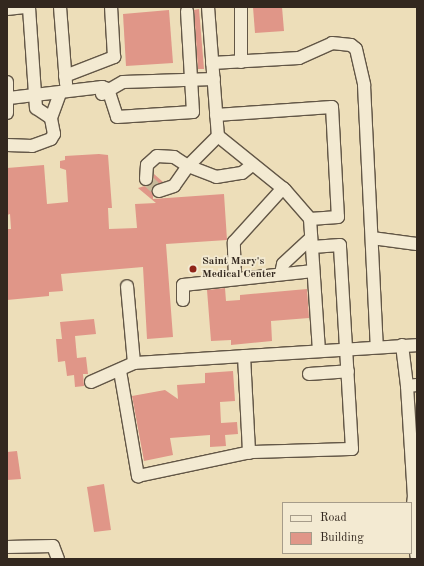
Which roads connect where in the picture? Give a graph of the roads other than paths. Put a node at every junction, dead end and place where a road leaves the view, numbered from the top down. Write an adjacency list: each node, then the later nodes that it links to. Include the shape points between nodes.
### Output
1 (25, 7): 7 (lane)
2 (29, 7): 17 (lane)
3 (60, 7): 11 (lane)
4 (111, 7): 11 (lane, via 114,57)
5 (208, 7): 10 (lane)
6 (241, 7): 9 (lane)
7 (7, 8)
8 (187, 11): 13 (lane)
9 (241, 62): 10 (lane); 30 (lane, via 299,58 332,43 351,45 356,50 363,70)
10 (212, 63): 12 (lane)
11 (65, 76): 16 (lane)
12 (214, 79): 13 (lane); 20 (lane)
13 (192, 81): 15 (lane, via 123,82); 15 (lane, via 193,112 117,117)
14 (7, 82): 18 (lane)
15 (108, 89): 16 (lane)
16 (63, 93): 17 (lane); 21 (lane)
17 (36, 95): 18 (lane); 21 (lane, via 36,108)
18 (9, 98): 19 (lane)
19 (7, 113)
20 (216, 115): 22 (lane); 29 (lane, via 332,107 338,217)
21 (51, 118): 23 (lane, via 54,128 51,139 32,146)
22 (218, 136): 24 (lane); 25 (lane)
23 (7, 145)
24 (252, 165): 25 (lane, via 242,173 216,177); 27 (lane)
25 (188, 166): 26 (lane, via 174,157 157,156 147,165); 28 (lane, via 174,186)
26 (146, 179)
27 (283, 188): 29 (lane); 35 (lane, via 234,242)
28 (159, 192)
29 (310, 219): 31 (lane)
30 (372, 238): 32 (lane); 40 (lane)
31 (312, 242): 33 (lane); 34 (lane, via 283,264); 41 (lane, via 340,245)
32 (417, 244)
33 (314, 271): 34 (lane); 42 (lane)
34 (281, 274): 35 (lane)
35 (235, 278): 37 (lane, via 183,285)
36 (127, 286): 44 (lane)
37 (183, 300)
38 (402, 345): 39 (lane); 40 (lane); 49 (lane)
39 (417, 345)
40 (377, 347): 41 (lane)
41 (345, 349): 42 (lane); 46 (lane)
42 (319, 351): 43 (lane)
43 (244, 356): 44 (lane); 50 (lane)
44 (134, 362): 45 (lane)
45 (120, 371): 48 (lane); 50 (lane, via 138,476)
46 (348, 371): 47 (lane); 50 (lane, via 352,449)
47 (309, 374)
48 (91, 382)
49 (412, 386): 52 (lane)
50 (249, 453)
51 (7, 547): 53 (lane, via 53,546)
52 (414, 558)
53 (58, 559)

